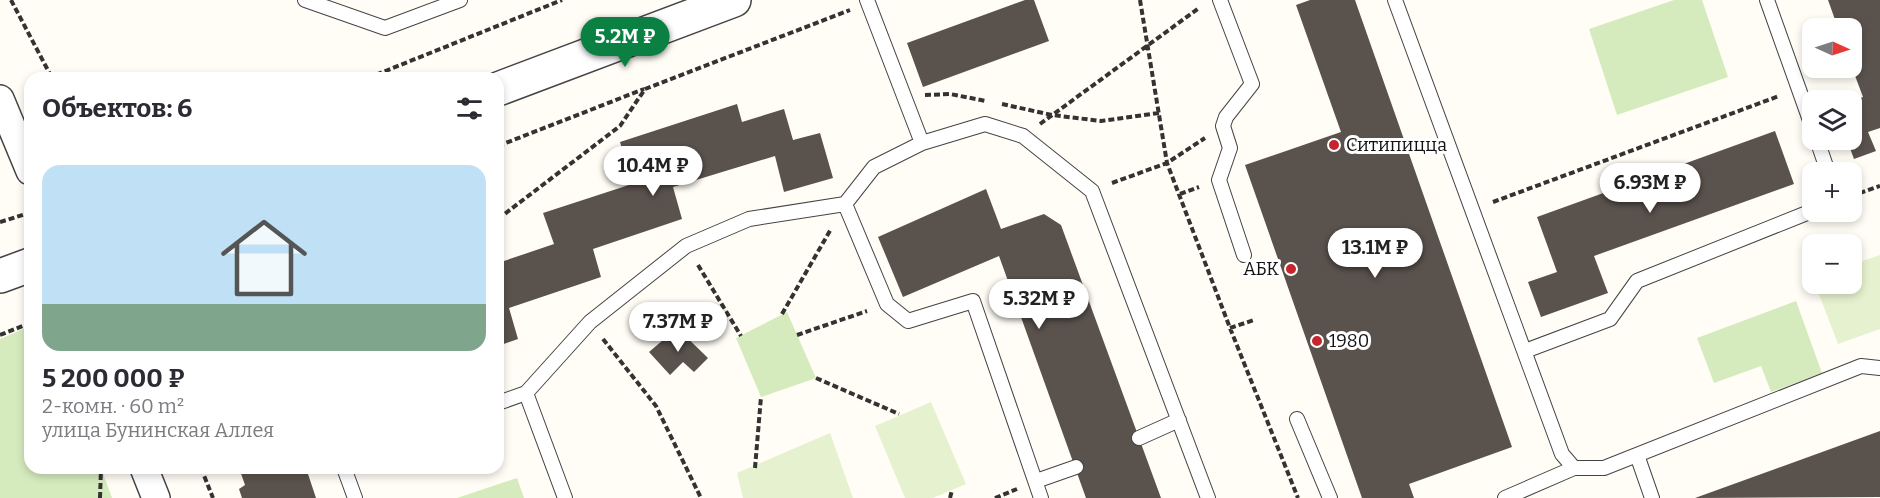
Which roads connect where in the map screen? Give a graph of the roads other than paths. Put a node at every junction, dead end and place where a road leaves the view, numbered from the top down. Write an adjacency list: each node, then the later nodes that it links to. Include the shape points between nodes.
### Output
1 (305, 0): 2 (lane, via 385,28)
2 (460, 0)
3 (734, 0): 8 (street)
4 (1220, 0): 15 (lane, via 1252,84 1226,117 1223,126 1230,148 1219,180)
5 (1395, 0): 18 (lane)
6 (1767, 0): 9 (lane)
7 (868, 2): 11 (lane)
8 (504, 87)
9 (1802, 98)
10 (0, 99): 12 (street)
11 (922, 143): 13 (lane, via 874,167); 23 (lane, via 985,124 1023,136 1092,191)
12 (24, 157)
13 (845, 204): 20 (lane, via 749,219 686,246 590,322); 30 (lane, via 887,304 908,321 973,301)
14 (1802, 215): 18 (lane, via 1637,280 1610,319)
15 (1244, 255)
16 (24, 267): 17 (street)
17 (0, 276)
18 (1525, 351): 27 (lane, via 1562,454)
19 (1880, 368): 25 (lane, via 1861,366)
20 (525, 393): 21 (lane); 33 (lane)
21 (504, 401)
22 (1297, 419): 36 (lane)
23 (1179, 420): 24 (lane); 35 (lane)
24 (1139, 438)
25 (1637, 455): 27 (lane, via 1604,468); 38 (lane)
26 (1076, 467): 30 (lane)
27 (1574, 468): 37 (lane)
28 (146, 474): 31 (street)
29 (346, 474): 32 (lane)
30 (1036, 481): 34 (lane)
31 (156, 498)
32 (355, 498)
33 (565, 498)
34 (1041, 498)
35 (1208, 498)
36 (1330, 498)
37 (1505, 498)
38 (1652, 498)

